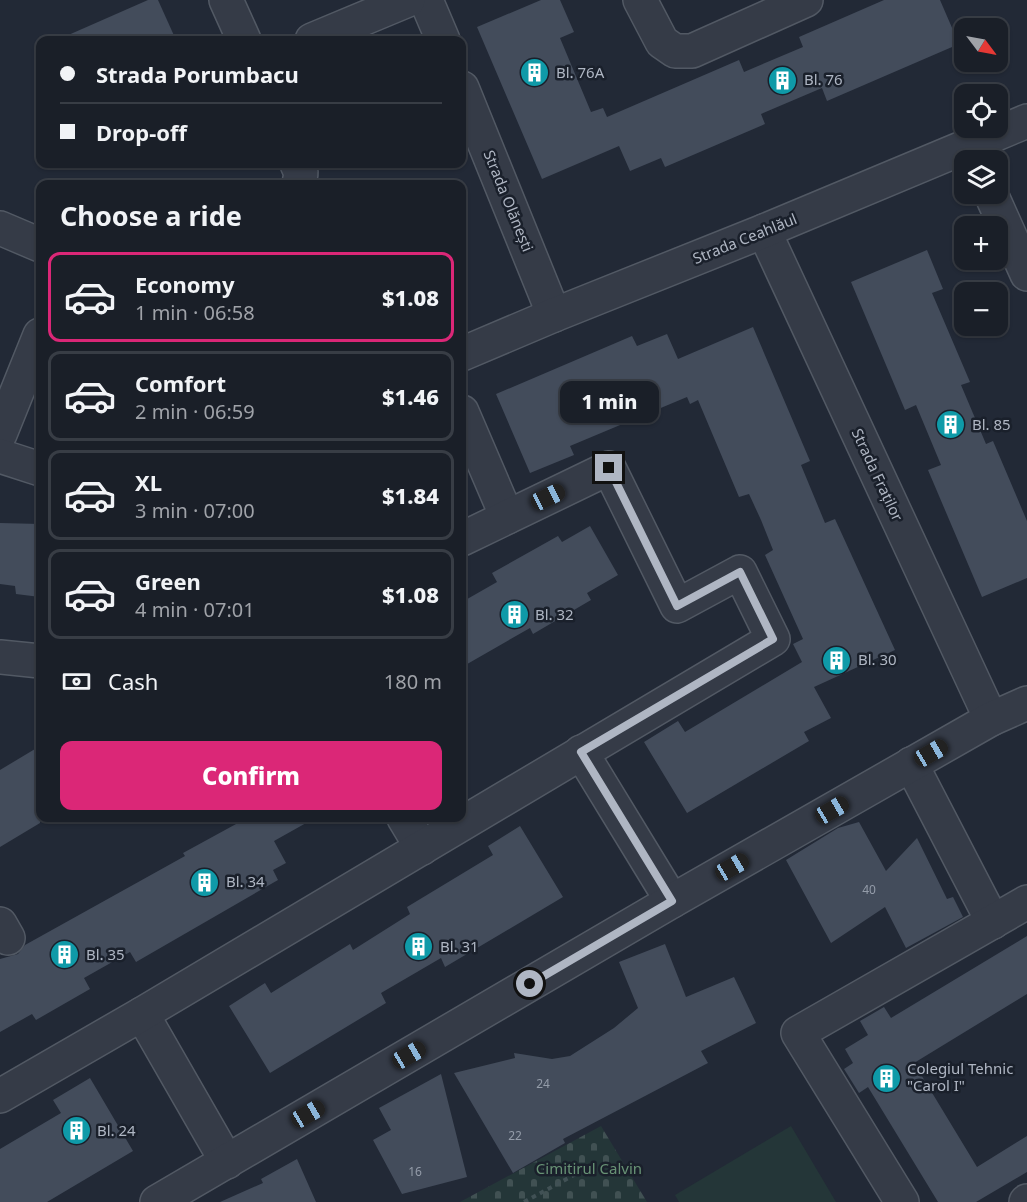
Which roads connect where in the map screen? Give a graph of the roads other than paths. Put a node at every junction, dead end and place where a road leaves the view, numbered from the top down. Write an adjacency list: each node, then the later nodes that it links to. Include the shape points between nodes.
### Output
1 (226, 0): 6 (street)
2 (408, 0): 7 (street)
3 (426, 0): 8 (street)
4 (640, 0): 5 (street, via 662,42 675,51 692,51)
5 (806, 0)
6 (242, 36)
7 (322, 36)
8 (440, 36)
9 (466, 98): 18 (street, Strada Olănești)
10 (1027, 121): 11 (street, Strada Ceahlăul)
11 (978, 150)
12 (954, 160): 15 (street, Strada Ceahlăul)
13 (996, 204): 17 (street)
14 (0, 228): 16 (street)
15 (764, 231): 18 (street, Strada Ceahlăul); 30 (street, Strada Fraților)
16 (36, 243)
17 (1027, 274)
18 (554, 315): 20 (street, Strada Ceahlăul)
19 (36, 345): 22 (street)
20 (466, 352)
21 (466, 421): 25 (street)
22 (0, 434)
23 (0, 456): 24 (street)
24 (36, 468)
25 (507, 517): 26 (street); 31 (street, via 609,468 677,606 740,572 773,639)
26 (466, 537)
27 (0, 657): 28 (street)
28 (36, 661)
29 (1027, 703): 30 (street)
30 (991, 719): 32 (street)
31 (581, 752): 33 (street); 37 (street)
32 (911, 764): 37 (street); 39 (street)
33 (466, 821)
34 (406, 822): 36 (street)
35 (465, 822): 36 (street)
36 (422, 848): 40 (street)
37 (672, 901): 42 (street)
38 (1027, 902): 39 (street)
39 (993, 921): 44 (street, via 798,1033)
40 (142, 1014): 41 (street); 42 (street)
41 (0, 1096)
42 (227, 1162): 43 (street)
43 (157, 1202)
44 (902, 1202)

